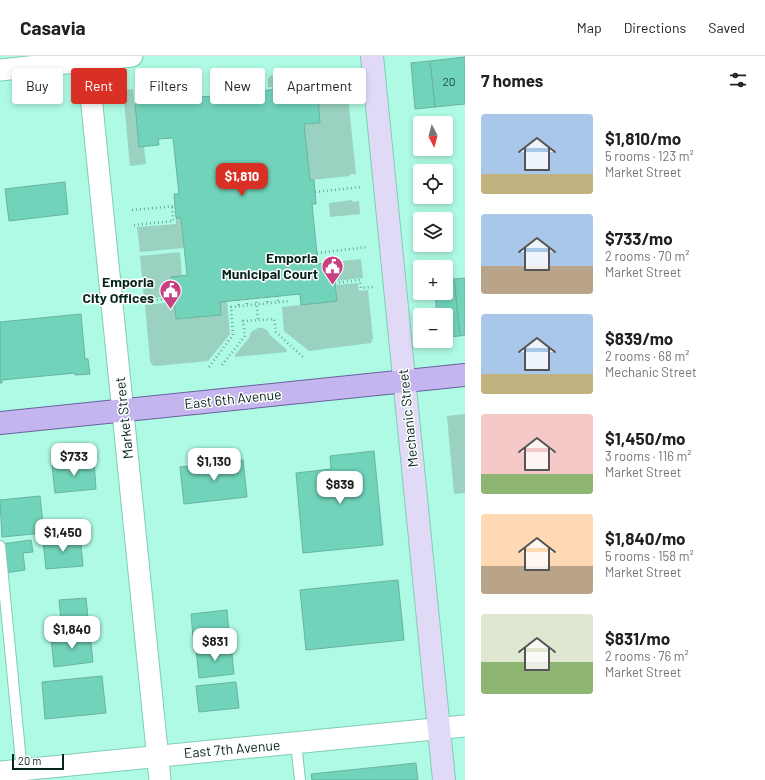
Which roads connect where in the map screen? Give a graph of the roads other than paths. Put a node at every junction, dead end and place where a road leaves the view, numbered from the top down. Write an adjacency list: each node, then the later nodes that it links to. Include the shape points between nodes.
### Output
1 (132, 56): 3 (street)
2 (372, 56): 6 (street, Mechanic Street)
3 (87, 58): 4 (street); 7 (street, Market Street)
4 (0, 70)
5 (465, 375): 6 (main road, East 6th Avenue)
6 (405, 381): 7 (main road, East 6th Avenue); 11 (street, Mechanic Street)
7 (123, 411): 8 (main road, East 6th Avenue); 13 (street, Market Street)
8 (0, 423)
9 (0, 546): 15 (lane)
10 (465, 726): 11 (street, East 7th Avenue)
11 (439, 728): 12 (street, East 7th Avenue); 18 (street, Mechanic Street)
12 (296, 743): 13 (street, East 7th Avenue); 17 (lane)
13 (158, 756): 15 (street, East 7th Avenue); 16 (street, Market Street)
14 (0, 772): 15 (street, East 7th Avenue)
15 (23, 775)
16 (160, 780)
17 (300, 780)
18 (444, 780)

